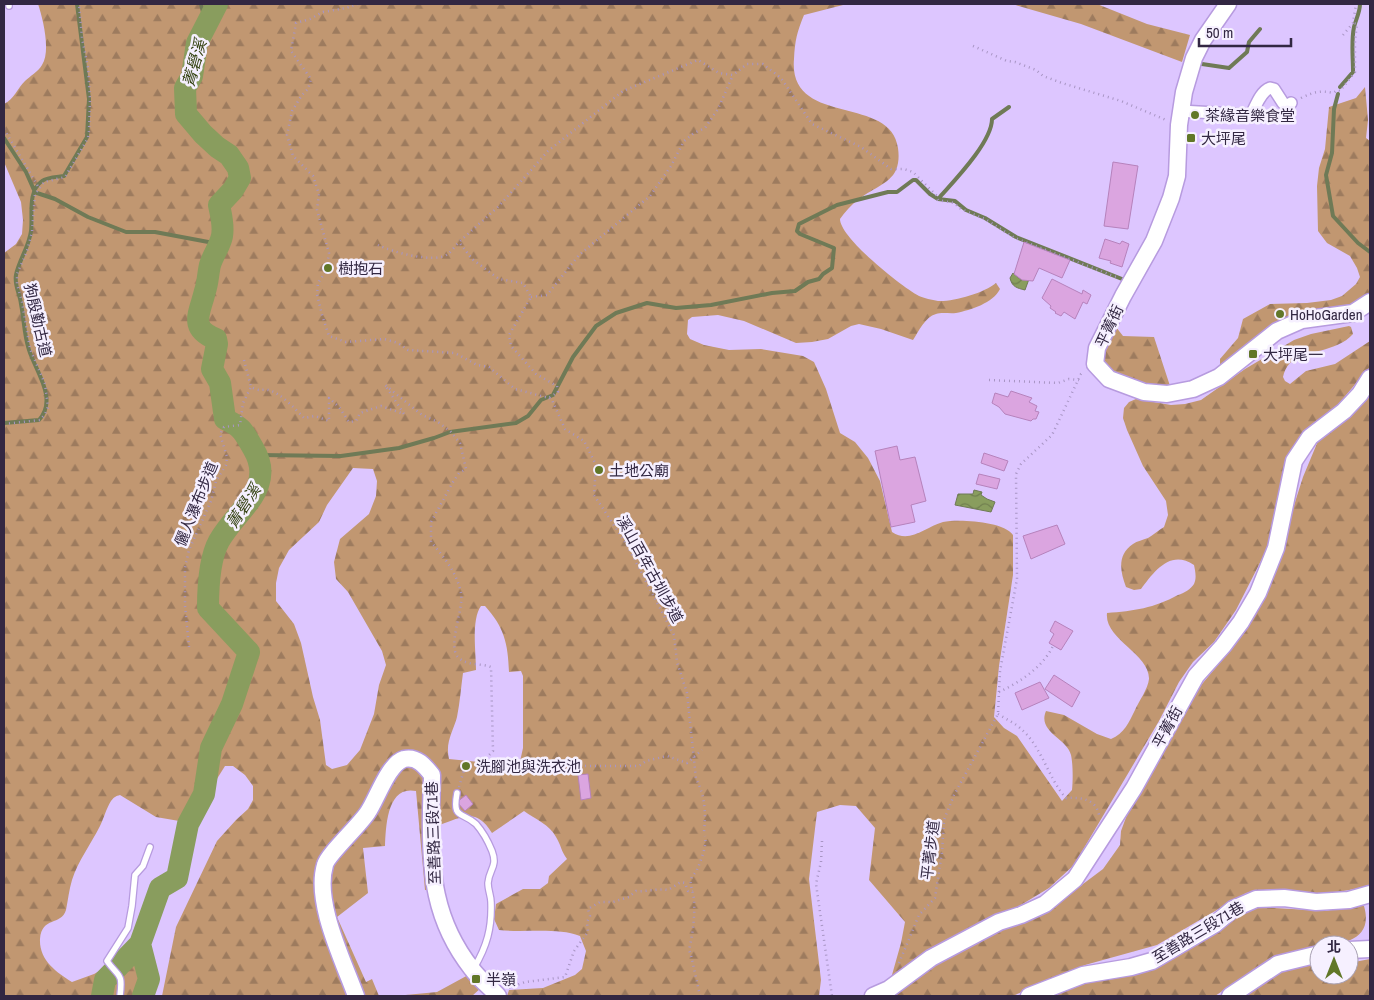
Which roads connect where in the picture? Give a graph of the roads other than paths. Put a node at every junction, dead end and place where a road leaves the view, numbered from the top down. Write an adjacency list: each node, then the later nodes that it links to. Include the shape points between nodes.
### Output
1 (1228, 4): 3 (street, 平菁街, via 1194,58)
2 (1291, 103): 3 (street, via 1283,104 1270,88 1265,90 1251,115)
3 (1180, 118): 4 (street, 平菁街, via 1177,176 1171,198 1154,241 1097,348 1095,364 1109,379 1144,392 1168,394 1192,389 1219,378 1277,331 1302,320 1353,313)
4 (1370, 302)
5 (1370, 378): 14 (street, 平菁街, via 1344,411 1310,437 1294,461 1276,548 1258,593 1242,622 1196,676 1134,788 1075,879 1045,904 999,922 931,958 889,989)
6 (457, 793): 10 (lane, via 458,814 477,825 496,863 488,883 490,933)
7 (150, 848): 12 (lane, via 134,875 128,928 107,961 119,973 122,984)
8 (1370, 894): 15 (street, 至善路三段71巷, via 1324,902 1256,899 1233,909 1215,924 1152,961 1083,975)
9 (1309, 956): 16 (street, via 1278,964)
10 (472, 970): 11 (street, 至善路三段71巷); 13 (street, 至善路三段71巷, via 444,922 436,893 432,864 432,775 425,765 404,759 392,767 368,813 325,863 322,883 324,908)
11 (497, 995)
12 (120, 996)
13 (356, 996)
14 (873, 996)
15 (1029, 996)
16 (1230, 996)

